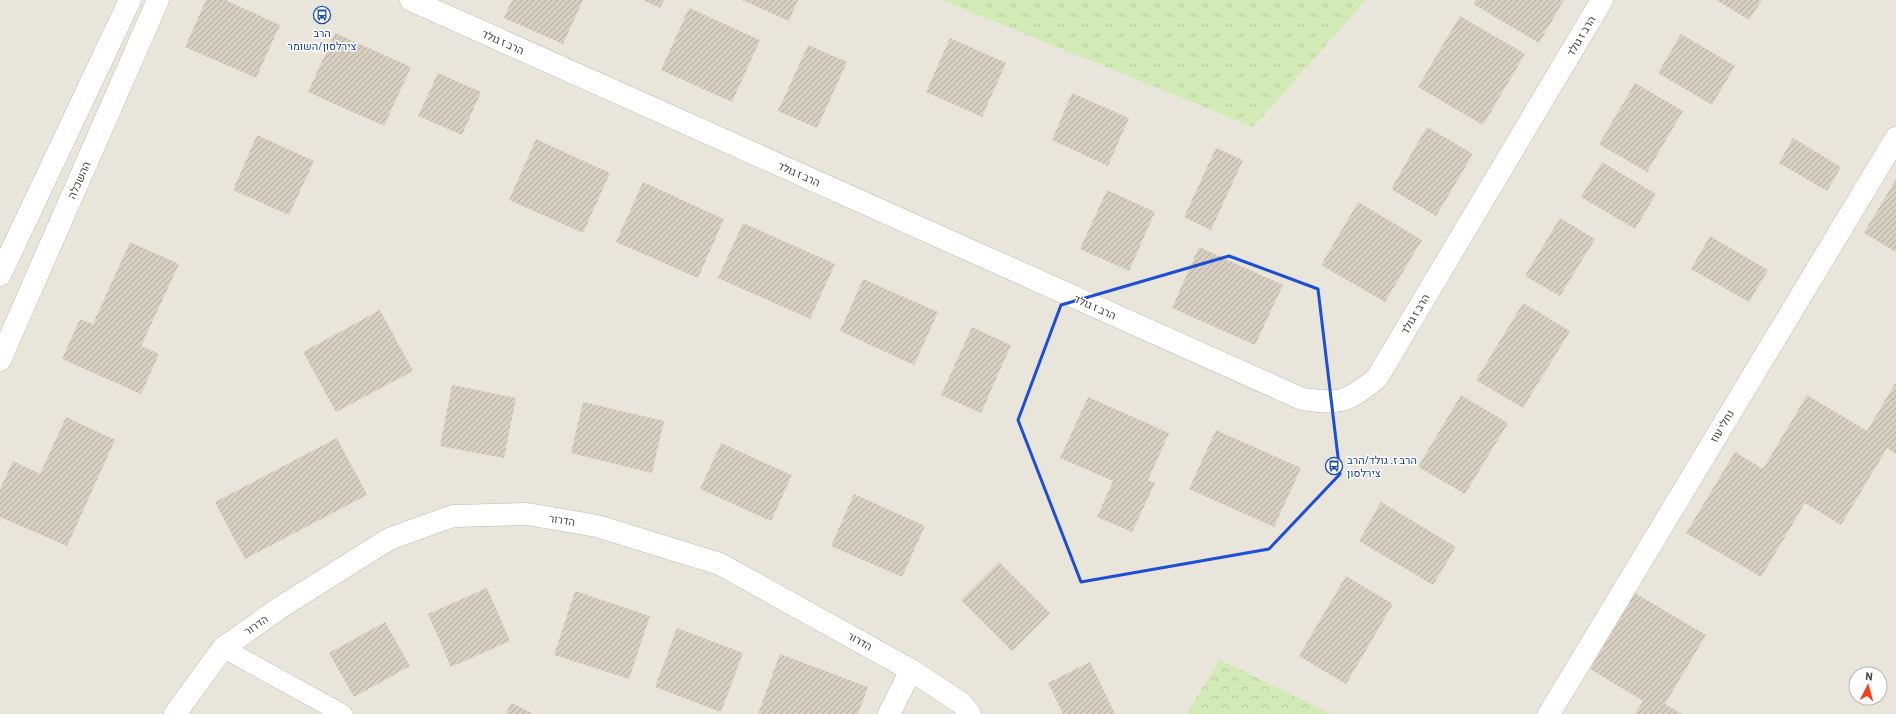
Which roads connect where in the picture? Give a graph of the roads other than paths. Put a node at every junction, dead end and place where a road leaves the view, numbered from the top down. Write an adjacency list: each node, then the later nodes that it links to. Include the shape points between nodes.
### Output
1 (130, 0): 6 (street)
2 (158, 0): 7 (street, ההשכלה)
3 (411, 0): 4 (street, הרב ז גולד, via 1302,400 1332,403 1354,396 1377,378)
4 (1602, 0)
5 (1896, 138): 14 (street, נחלי עוז)
6 (0, 276)
7 (0, 360)
8 (223, 648): 9 (street, הדרור, via 281,607 389,539 453,516 527,514 597,526 720,564); 10 (street, הדרור); 11 (street)
9 (911, 670): 12 (street); 13 (street, הדרור, via 961,703)
10 (175, 714)
11 (343, 714)
12 (890, 714)
13 (970, 714)
14 (1549, 714)

